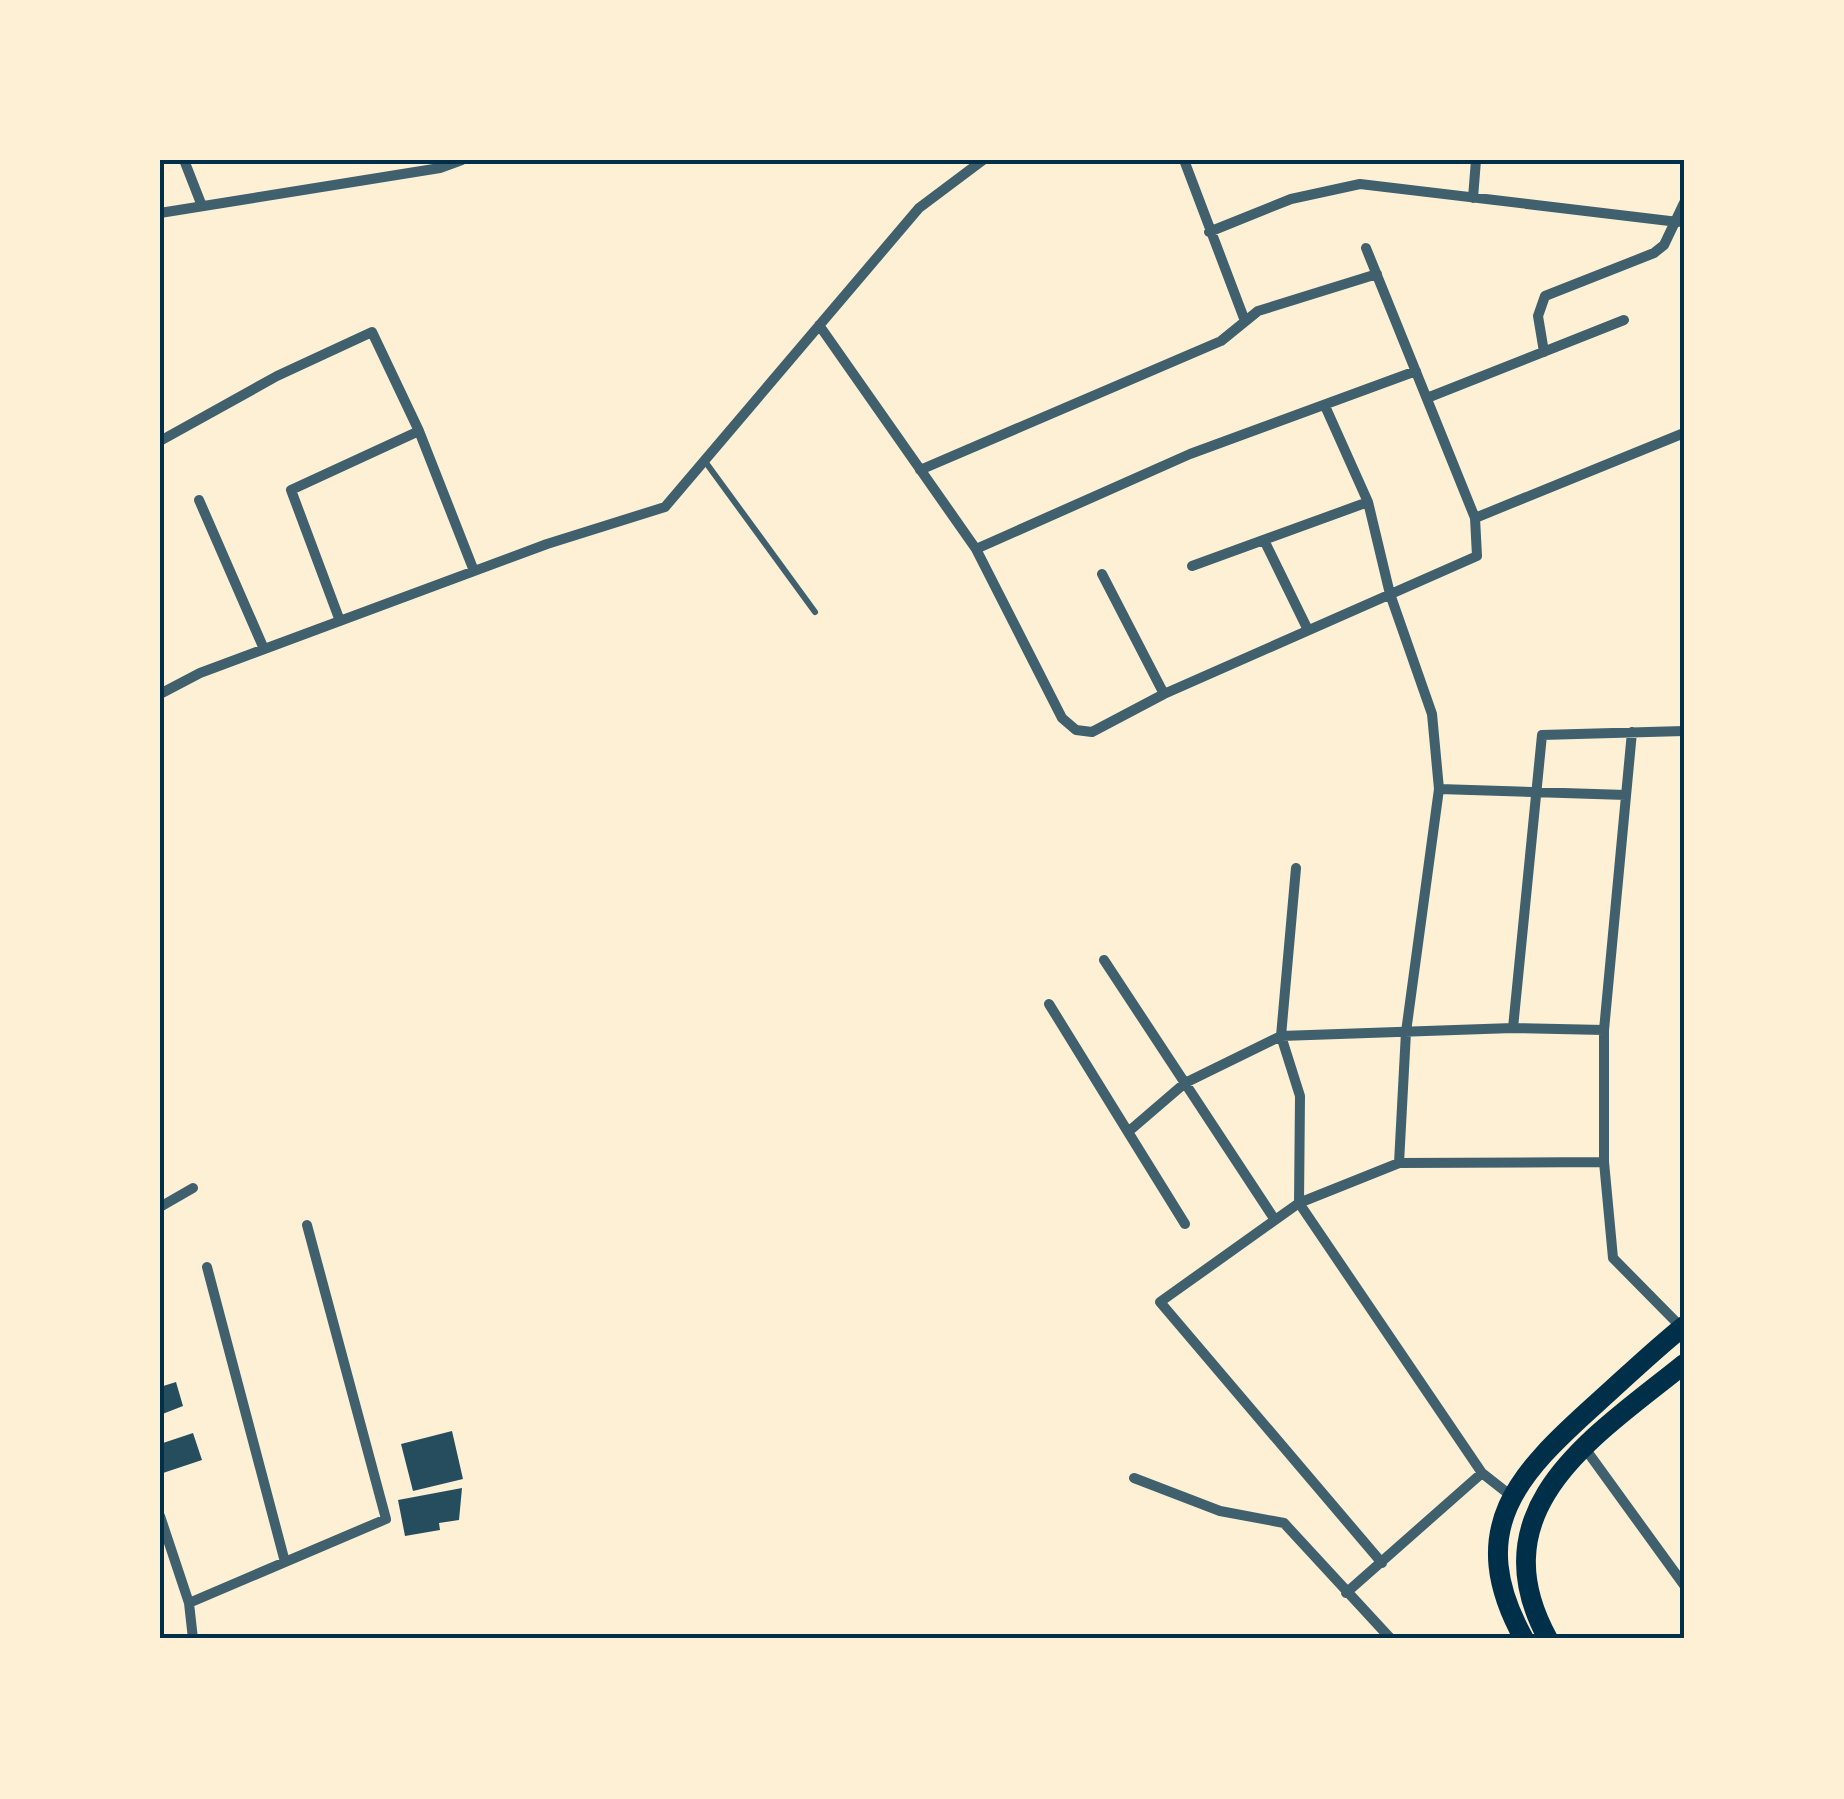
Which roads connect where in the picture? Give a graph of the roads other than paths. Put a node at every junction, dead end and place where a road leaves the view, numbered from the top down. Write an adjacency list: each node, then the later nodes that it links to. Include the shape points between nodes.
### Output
1 (184, 160): 8 (street)
2 (462, 160): 8 (street)
3 (984, 160): 16 (street, via 919,208)
4 (1184, 160): 11 (street)
5 (1476, 160): 6 (street)
6 (1474, 198): 10 (street); 11 (street, via 1360,184 1291,198)
7 (1684, 203): 10 (street)
8 (202, 206): 9 (street)
9 (160, 213)
10 (1678, 222): 17 (street, via 1654,254 1545,296 1538,316)
11 (1210, 232): 15 (street)
12 (1366, 248): 13 (street)
13 (1376, 274): 15 (street, via 1258,311); 18 (street)
14 (1624, 320): 17 (street)
15 (1245, 321): 25 (street, via 1221,341)
16 (819, 325): 24 (street); 25 (street)
17 (1544, 352): 19 (street)
18 (1416, 371): 19 (street); 20 (street)
19 (1426, 398): 28 (street)
20 (1325, 406): 27 (street); 30 (street, via 1190,454)
21 (418, 431): 23 (street, via 372,332); 32 (street); 36 (street, via 291,490)
22 (1684, 433): 28 (street)
23 (160, 441)
24 (704, 460): 32 (street, via 665,507); 35 (lane)
25 (920, 470): 30 (street)
26 (199, 500): 38 (street)
27 (1368, 502): 29 (street); 34 (street)
28 (1475, 518): 34 (street, via 1477,556)
29 (1264, 540): 31 (street); 37 (street)
30 (976, 549): 41 (street, via 1062,718 1076,730 1092,732)
31 (1192, 566)
32 (474, 571): 36 (street)
33 (1102, 574): 41 (street)
34 (1390, 594): 37 (street); 44 (street, via 1432,714)
35 (815, 612)
36 (340, 621): 38 (street)
37 (1308, 630): 41 (street)
38 (264, 648): 40 (street)
39 (160, 676): 40 (street)
40 (163, 692)
41 (1164, 694)
42 (1684, 731): 43 (street)
43 (1632, 732): 45 (street, via 1542,735); 46 (street)
44 (1439, 789): 45 (street); 52 (street)
45 (1539, 792): 46 (street); 50 (street)
46 (1626, 794): 51 (street)
47 (1296, 868): 53 (street)
48 (1104, 960): 54 (street)
49 (1049, 1004): 55 (street)
50 (1514, 1028): 51 (street); 52 (street)
51 (1604, 1030): 56 (street)
52 (1406, 1032): 53 (street); 57 (street)
53 (1281, 1036): 54 (street); 59 (street, via 1300,1096)
54 (1185, 1084): 55 (street); 61 (street)
55 (1128, 1132): 63 (street)
56 (1604, 1162): 57 (street); 65 (street, via 1613,1258)
57 (1399, 1163): 59 (street)
58 (193, 1188): 60 (street)
59 (1298, 1202): 61 (street); 69 (street)
60 (160, 1207)
61 (1274, 1220): 75 (street, via 1160,1302)
62 (307, 1224): 74 (street, via 386,1519)
63 (1184, 1224)
64 (207, 1267): 74 (street)
65 (1683, 1328): 68 (main road)
66 (1684, 1364): 67 (main road)
67 (1583, 1446): 71 (main road); 76 (street)
68 (1533, 1463): 71 (main road); 72 (main road)
69 (1482, 1474): 72 (street); 75 (street)
70 (1134, 1478): 77 (street, via 1220,1511 1284,1524)
71 (1555, 1480): 82 (main road, via 1535,1509 1526,1547 1526,1576)
72 (1510, 1495): 81 (main road, via 1499,1570)
73 (160, 1516): 78 (street)
74 (286, 1562): 78 (street)
75 (1382, 1563): 77 (street)
76 (1684, 1585)
77 (1346, 1593): 80 (street)
78 (189, 1603): 79 (street)
79 (193, 1639)
80 (1391, 1639)
81 (1524, 1639)
82 (1548, 1639)

